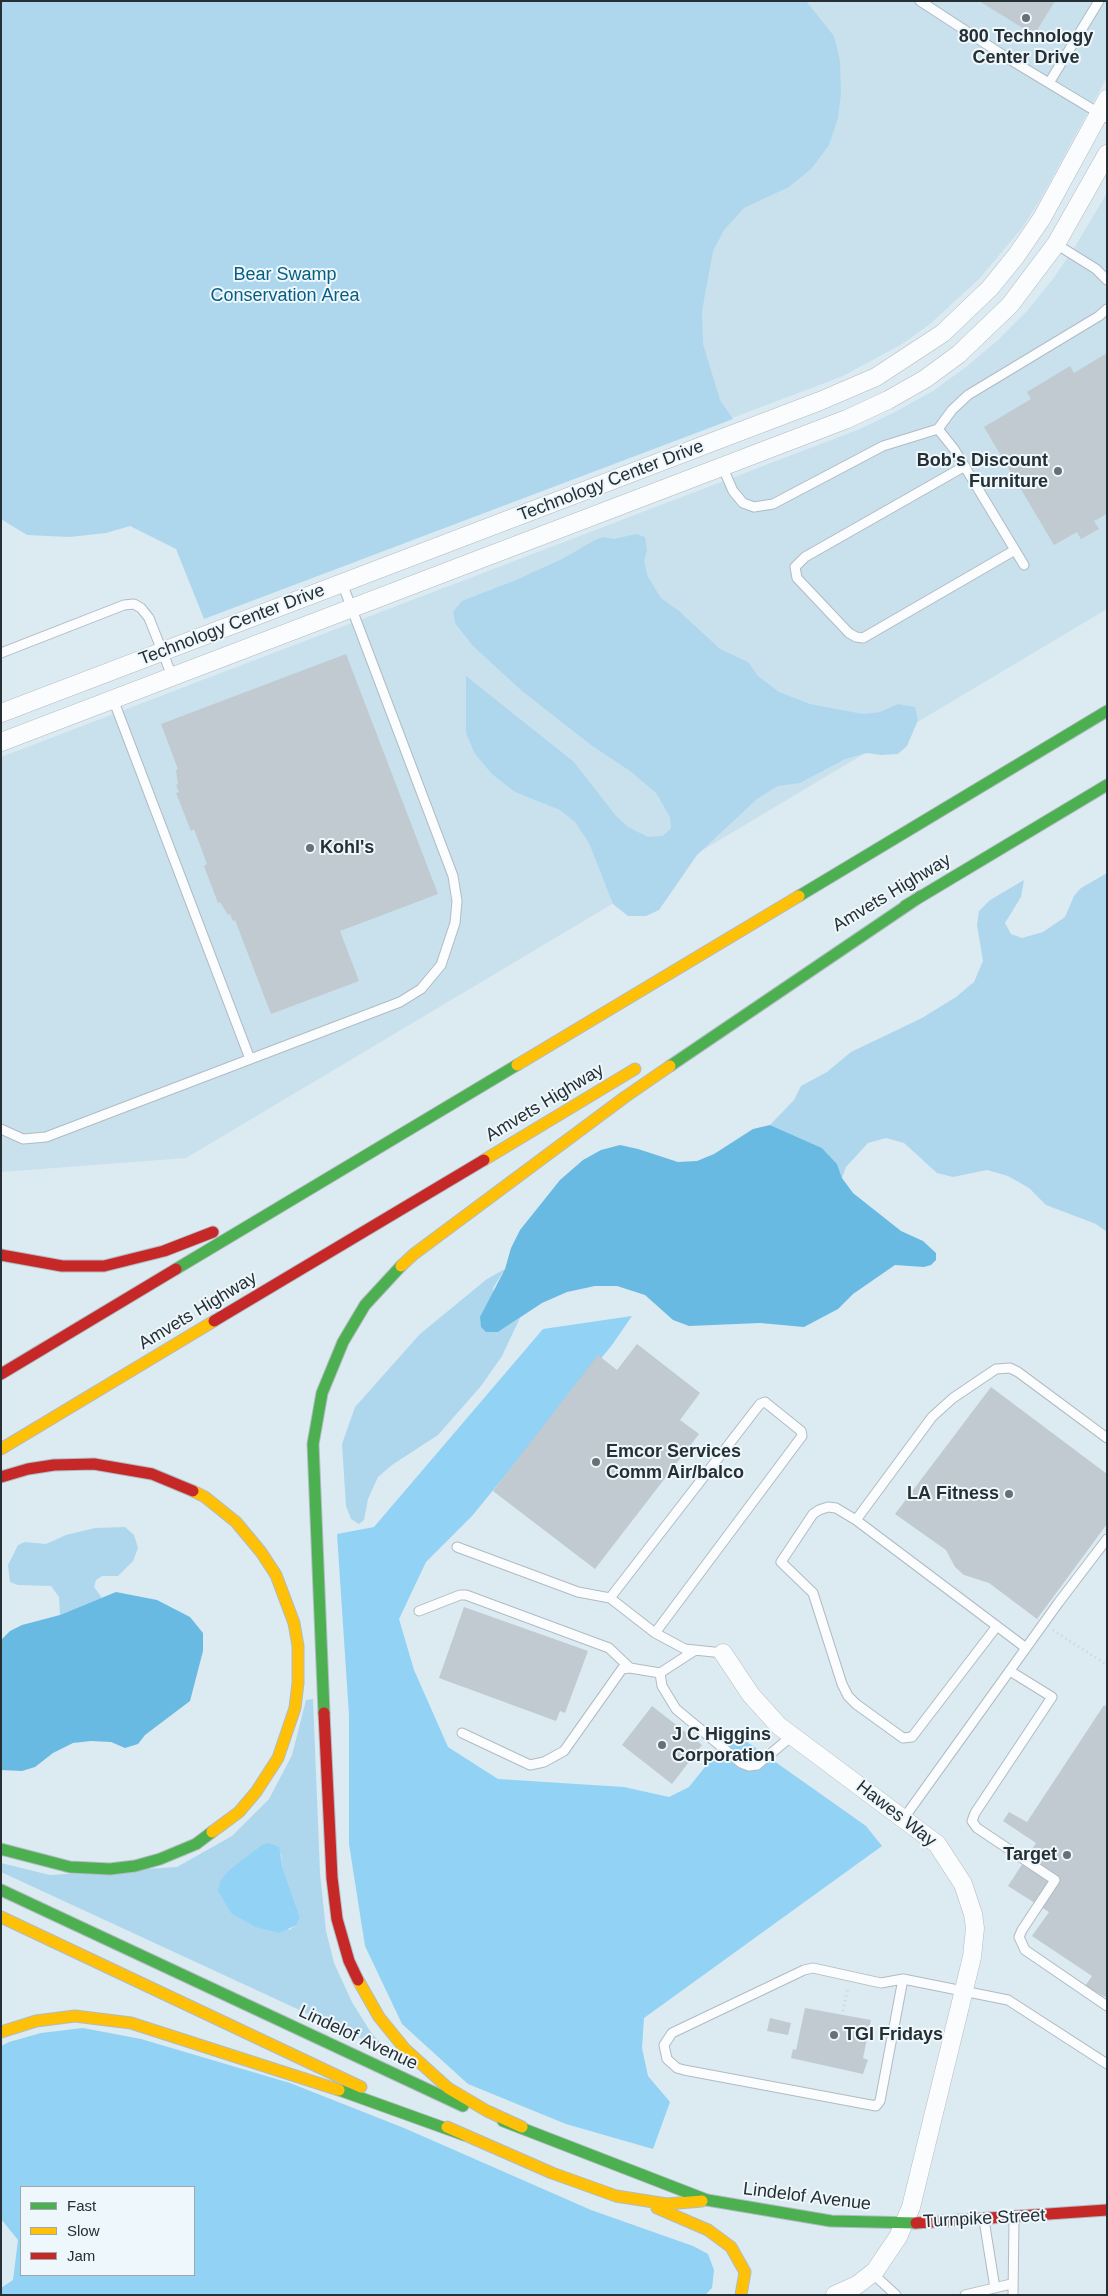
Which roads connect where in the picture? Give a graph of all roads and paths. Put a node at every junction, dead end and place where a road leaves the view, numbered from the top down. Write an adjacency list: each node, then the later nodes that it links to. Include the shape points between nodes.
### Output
1 (920, 1): 3 (lane)
2 (1099, 1): 3 (lane)
3 (1049, 83): 4 (lane)
4 (1104, 110): 14 (street, Technology Center Drive, via 1042,218 1016,256 963,316 899,364 820,401)
5 (1107, 154): 6 (street, Technology Center Drive)
6 (1056, 244): 7 (lane, via 1096,269); 10 (street, Technology Center Drive, via 1010,306 959,354 925,379 847,419)
7 (1107, 280)
8 (1107, 309): 9 (lane, via 968,396)
9 (938, 428): 10 (lane, via 877,448 767,506 754,507 743,502 733,491); 11 (lane)
10 (722, 466): 15 (street, Technology Center Drive)
11 (965, 466): 12 (lane); 12 (lane, via 805,557 795,567 797,578 849,633 863,638)
12 (1015, 550): 13 (lane)
13 (1024, 565)
14 (342, 583): 15 (lane); 16 (street, Technology Center Drive)
15 (352, 608): 18 (street, Technology Center Drive); 26 (lane, via 450,864 456,888 456,923 441,965 415,994)
16 (162, 652): 17 (lane, via 146,612 129,604); 18 (lane); 21 (street, Technology Center Drive)
17 (1, 653)
18 (172, 676): 19 (street, Technology Center Drive)
19 (113, 699): 22 (street, Technology Center Drive); 26 (lane)
20 (1107, 712): 29 (main road)
21 (1, 713)
22 (1, 742)
23 (1107, 785): 24 (main road, Amvets Highway)
24 (921, 896): 25 (main road, Amvets Highway); 63 (main road, via 625,1096 414,1254 365,1305 330,1367 313,1444 313,1474 332,1878 337,1919 360,1985 379,2017 405,2049 426,2070 461,2096)
25 (728, 1012)
26 (250, 1059): 28 (lane, via 46,1137 23,1139)
27 (648, 1061): 33 (main road, Amvets Highway)
28 (1, 1129)
29 (383, 1145): 30 (main road, via 228,1226 164,1251 90,1267 62,1266); 31 (main road)
30 (1, 1255)
31 (1, 1374)
32 (1107, 1438): 35 (lane, via 1018,1372 1010,1368 996,1369 952,1398 932,1417)
33 (1, 1449)
34 (1, 1477): 53 (main road, via 54,1465 94,1464 152,1474 181,1484 236,1522 262,1552 276,1575 294,1624 298,1646 295,1708 278,1758 256,1792 219,1829 196,1844 135,1866 70,1867)
35 (856, 1520): 40 (lane); 40 (lane, via 836,1508 819,1510 781,1562 813,1593 842,1684 856,1704 904,1738 912,1738)
36 (1107, 1539): 43 (lane)
37 (457, 1547): 38 (lane, via 578,1592)
38 (610, 1598): 42 (lane); 42 (lane, via 760,1404 765,1402 801,1431 802,1436)
39 (419, 1611): 47 (lane, via 466,1595 609,1648)
40 (997, 1626): 43 (lane)
41 (1053, 1630): 46 (path)
42 (654, 1633): 44 (lane)
43 (1026, 1648): 48 (lane)
44 (694, 1651): 45 (lane); 49 (lane)
45 (723, 1653): 51 (street, Hawes Way, via 764,1711)
46 (1107, 1665)
47 (630, 1668): 49 (lane); 50 (lane, via 617,1674 564,1751 544,1762 530,1765)
48 (1010, 1670): 52 (lane); 59 (lane, via 1052,1697 972,1821 977,1828 1055,1880 1022,1930 1019,1937 1024,1950)
49 (660, 1673): 51 (lane, via 662,1686 676,1709 740,1763 757,1765)
50 (462, 1732)
51 (792, 1736): 52 (street, Hawes Way)
52 (904, 1818): 58 (street, Hawes Way, via 945,1853 969,1899 974,1942)
53 (1, 1849)
54 (1, 1890): 63 (main road, Lindelof Avenue, via 420,2087)
55 (1, 1917): 64 (main road, Lindelof Avenue)
56 (903, 1979): 56 (lane, via 881,1983 813,1968 804,1970 672,2033 664,2045 667,2059 684,2070 876,2106 880,2101); 58 (lane)
57 (848, 1987): 60 (path)
58 (963, 1992): 62 (lane, via 1008,2000); 70 (street, Hawes Way, via 920,2178)
59 (1107, 2006)
60 (843, 2011)
61 (1, 2032): 64 (main road, via 36,2020 75,2016 131,2023 353,2094)
62 (1107, 2064)
63 (522, 2127): 66 (main road, Lindelof Avenue)
64 (464, 2135): 65 (main road, Lindelof Avenue, via 552,2174)
65 (616, 2196): 66 (main road, Lindelof Avenue, via 667,2204); 74 (main road, via 675,2215 722,2238 738,2256 745,2272)
66 (707, 2200): 70 (main road, Lindelof Avenue, via 831,2221)
67 (1107, 2210): 68 (main road, Turnpike Street)
68 (1014, 2218): 69 (main road, Turnpike Street); 72 (lane)
69 (984, 2220): 70 (main road, Turnpike Street); 73 (lane)
70 (904, 2224): 71 (street, Turnpike Street)
71 (872, 2274): 75 (street, Turnpike Street); 76 (lane)
72 (1011, 2284): 73 (lane); 78 (lane)
73 (995, 2288): 77 (lane)
74 (741, 2295)
75 (835, 2295)
76 (896, 2295)
77 (965, 2295)
78 (1013, 2295)

